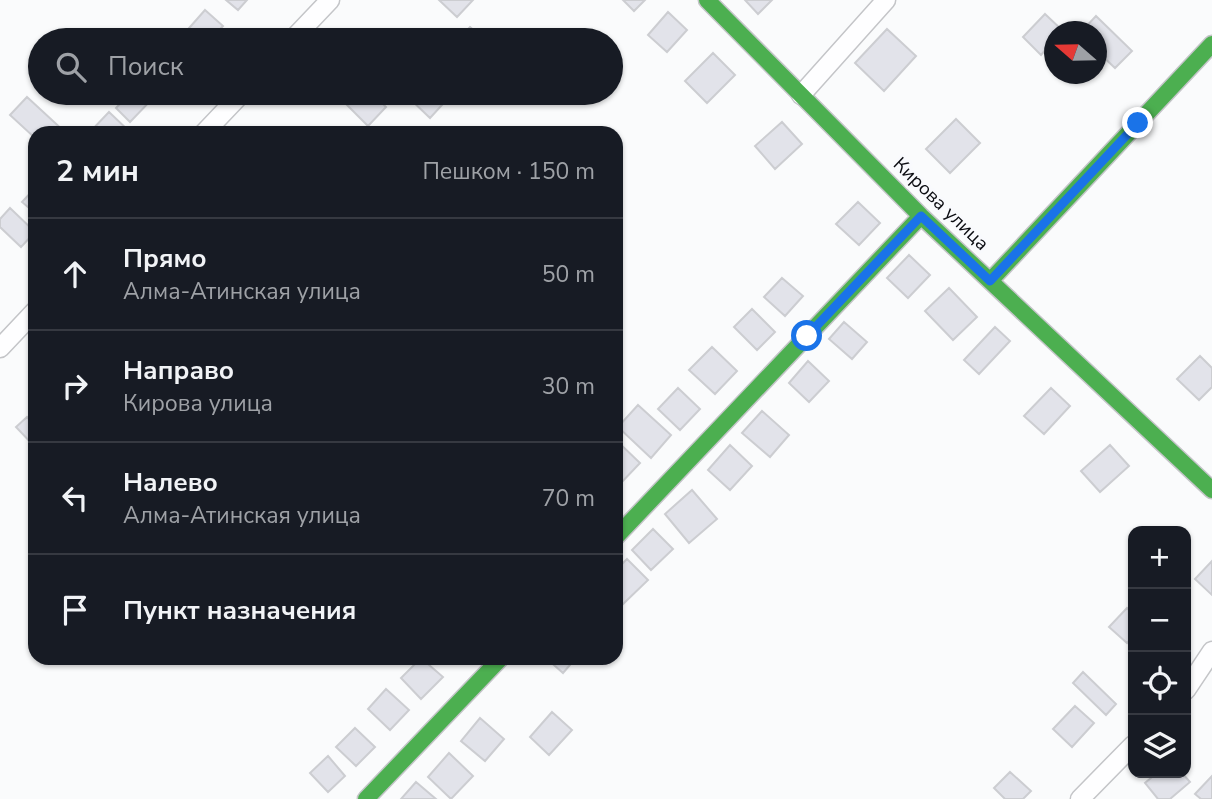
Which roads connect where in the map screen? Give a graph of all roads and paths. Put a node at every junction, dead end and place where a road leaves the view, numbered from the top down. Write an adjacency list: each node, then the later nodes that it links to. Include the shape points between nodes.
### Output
1 (330, 0): 4 (street)
2 (707, 0): 6 (street, Кирова улица)
3 (886, 0): 6 (street)
4 (303, 28)
5 (1212, 44): 10 (street)
6 (802, 95): 9 (street, Кирова улица)
7 (231, 105): 8 (street)
8 (211, 126)
9 (921, 216): 10 (street, Кирова улица); 14 (street)
10 (990, 281): 13 (street, Кирова улица)
11 (28, 319): 12 (street)
12 (0, 348)
13 (1212, 490)
14 (623, 530)
15 (1212, 651): 17 (street)
16 (494, 665): 19 (street)
17 (1191, 682)
18 (1128, 749): 20 (street)
19 (366, 799)
20 (1080, 799)

